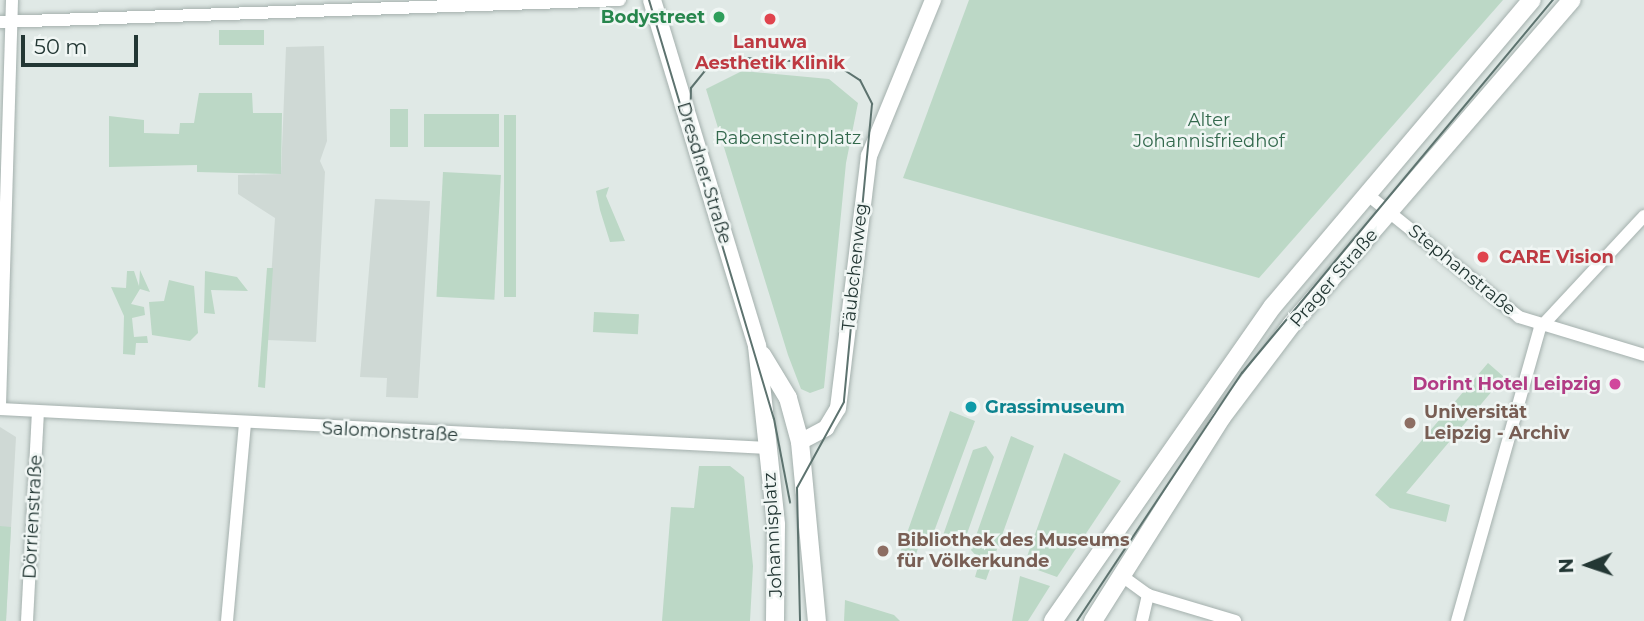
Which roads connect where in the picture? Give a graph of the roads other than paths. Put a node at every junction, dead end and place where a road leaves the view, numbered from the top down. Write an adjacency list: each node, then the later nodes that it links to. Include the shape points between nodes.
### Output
1 (12, 0): 7 (street)
2 (620, 0): 7 (street)
3 (652, 0): 12 (main road, Dresdner Straße)
4 (933, 0): 17 (street, Täubchenweg, via 905,60 866,173 839,401 826,428)
5 (1532, 0): 8 (main road, Prager Straße)
6 (1572, 0): 9 (main road, Prager Straße)
7 (6, 22): 14 (street)
8 (1368, 195): 9 (street, Stephanstraße); 26 (main road, Prager Straße, via 1273,306)
9 (1390, 212): 11 (street, Stephanstraße); 20 (main road, Prager Straße, via 1222,417)
10 (1644, 216): 11 (street)
11 (1540, 328): 13 (street, Stephanstraße); 30 (street)
12 (757, 346): 17 (main road, Dresdner Straße, via 788,398); 18 (main road, Dresdner Straße)
13 (1644, 355)
14 (0, 407): 15 (street, Salomonstraße)
15 (38, 413): 16 (street, Salomonstraße); 22 (street, Dörrienstraße)
16 (245, 425): 18 (street, Salomonstraße); 23 (street)
17 (800, 442): 18 (main road, Täubchenweg); 19 (main road, Dresdner Straße)
18 (775, 447): 24 (main road, Johannisplatz)
19 (803, 468): 25 (main road, Johannisplatz)
20 (1122, 576): 21 (street); 27 (main road)
21 (1148, 595): 28 (street); 29 (street)
22 (27, 621)
23 (227, 621)
24 (775, 621)
25 (817, 621)
26 (1052, 621)
27 (1093, 621)
28 (1142, 621)
29 (1235, 621)
30 (1457, 621)

